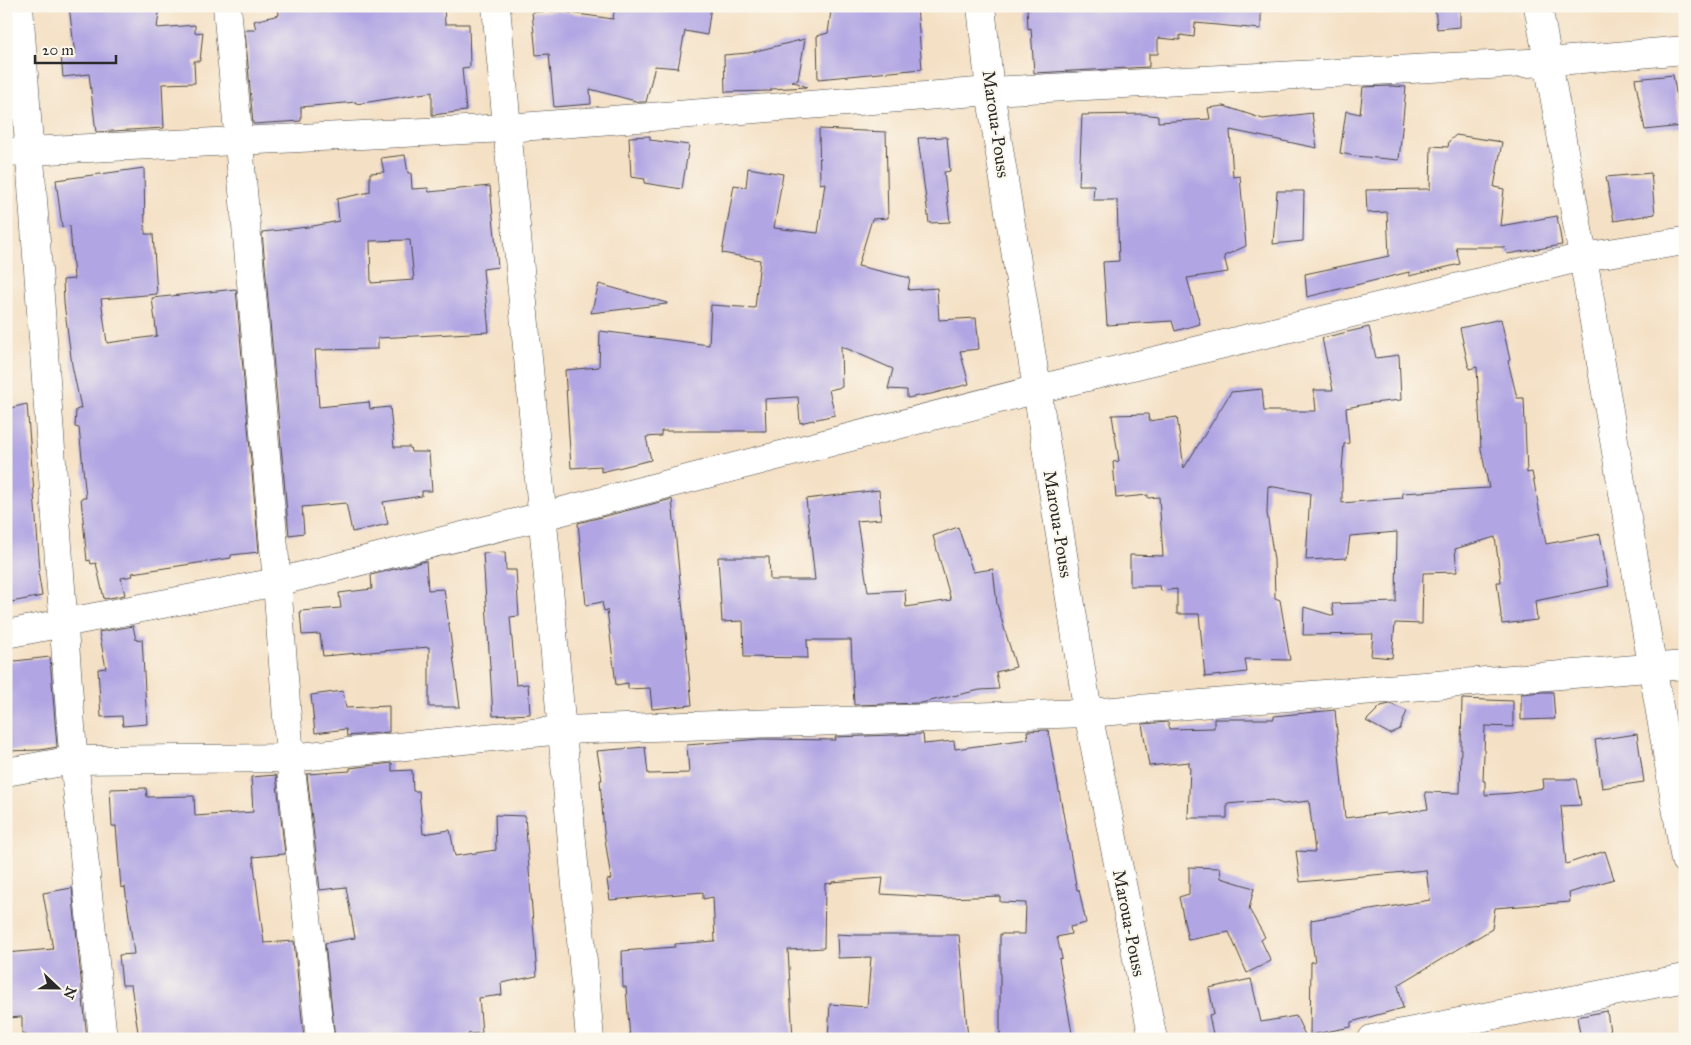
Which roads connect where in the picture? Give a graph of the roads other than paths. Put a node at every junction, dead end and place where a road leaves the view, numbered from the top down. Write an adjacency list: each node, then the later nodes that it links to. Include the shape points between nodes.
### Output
1 (19, 6): 11 (street)
2 (227, 6): 10 (street)
3 (496, 6): 9 (street)
4 (981, 6): 8 (street, Maroua-Pouss)
5 (1538, 6): 7 (street)
6 (1685, 50): 7 (street)
7 (1547, 62): 8 (street); 13 (street)
8 (990, 91): 9 (street); 14 (street, Maroua-Pouss)
9 (507, 128): 10 (street); 15 (street)
10 (240, 141): 11 (street); 16 (street)
11 (18, 151): 17 (street)
12 (1685, 241): 13 (street)
13 (1583, 257): 14 (street); 20 (street)
14 (1038, 389): 15 (street); 21 (street, Maroua-Pouss)
15 (543, 516): 16 (street); 22 (street)
16 (277, 582): 17 (street); 23 (street)
17 (63, 623): 18 (street); 24 (street)
18 (6, 634)
19 (1685, 665): 20 (street)
20 (1654, 668): 21 (street); 26 (street)
21 (1088, 712): 22 (street); 31 (street, Maroua-Pouss)
22 (562, 730): 23 (street); 30 (street)
23 (290, 758): 24 (street); 29 (street)
24 (74, 760): 25 (street); 28 (street)
25 (6, 772)
26 (1685, 860)
27 (1685, 978): 32 (street)
28 (103, 1039)
29 (320, 1039)
30 (590, 1039)
31 (1153, 1039)
32 (1372, 1039)

